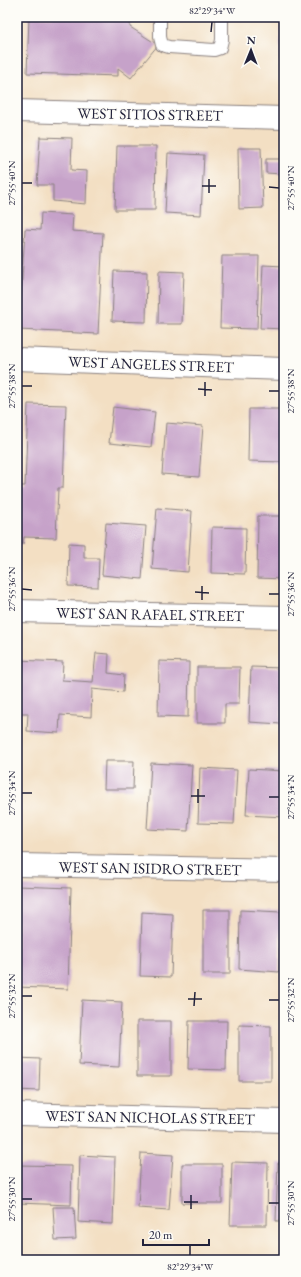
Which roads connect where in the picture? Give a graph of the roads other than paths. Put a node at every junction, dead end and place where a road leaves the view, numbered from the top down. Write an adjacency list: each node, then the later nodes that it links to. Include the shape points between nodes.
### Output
1 (160, 17): 2 (lane, via 162,45 214,50 220,48 222,40)
2 (222, 17)
3 (17, 111): 4 (street, WEST SITIOS STREET)
4 (284, 118)
5 (17, 359): 6 (street, WEST ANGELES STREET)
6 (284, 369)
7 (17, 611): 8 (street, WEST SAN RAFAEL STREET)
8 (284, 617)
9 (17, 865): 10 (street, WEST SAN ISIDRO STREET)
10 (284, 870)
11 (17, 1114): 12 (street, WEST SAN NICHOLAS STREET)
12 (284, 1121)

